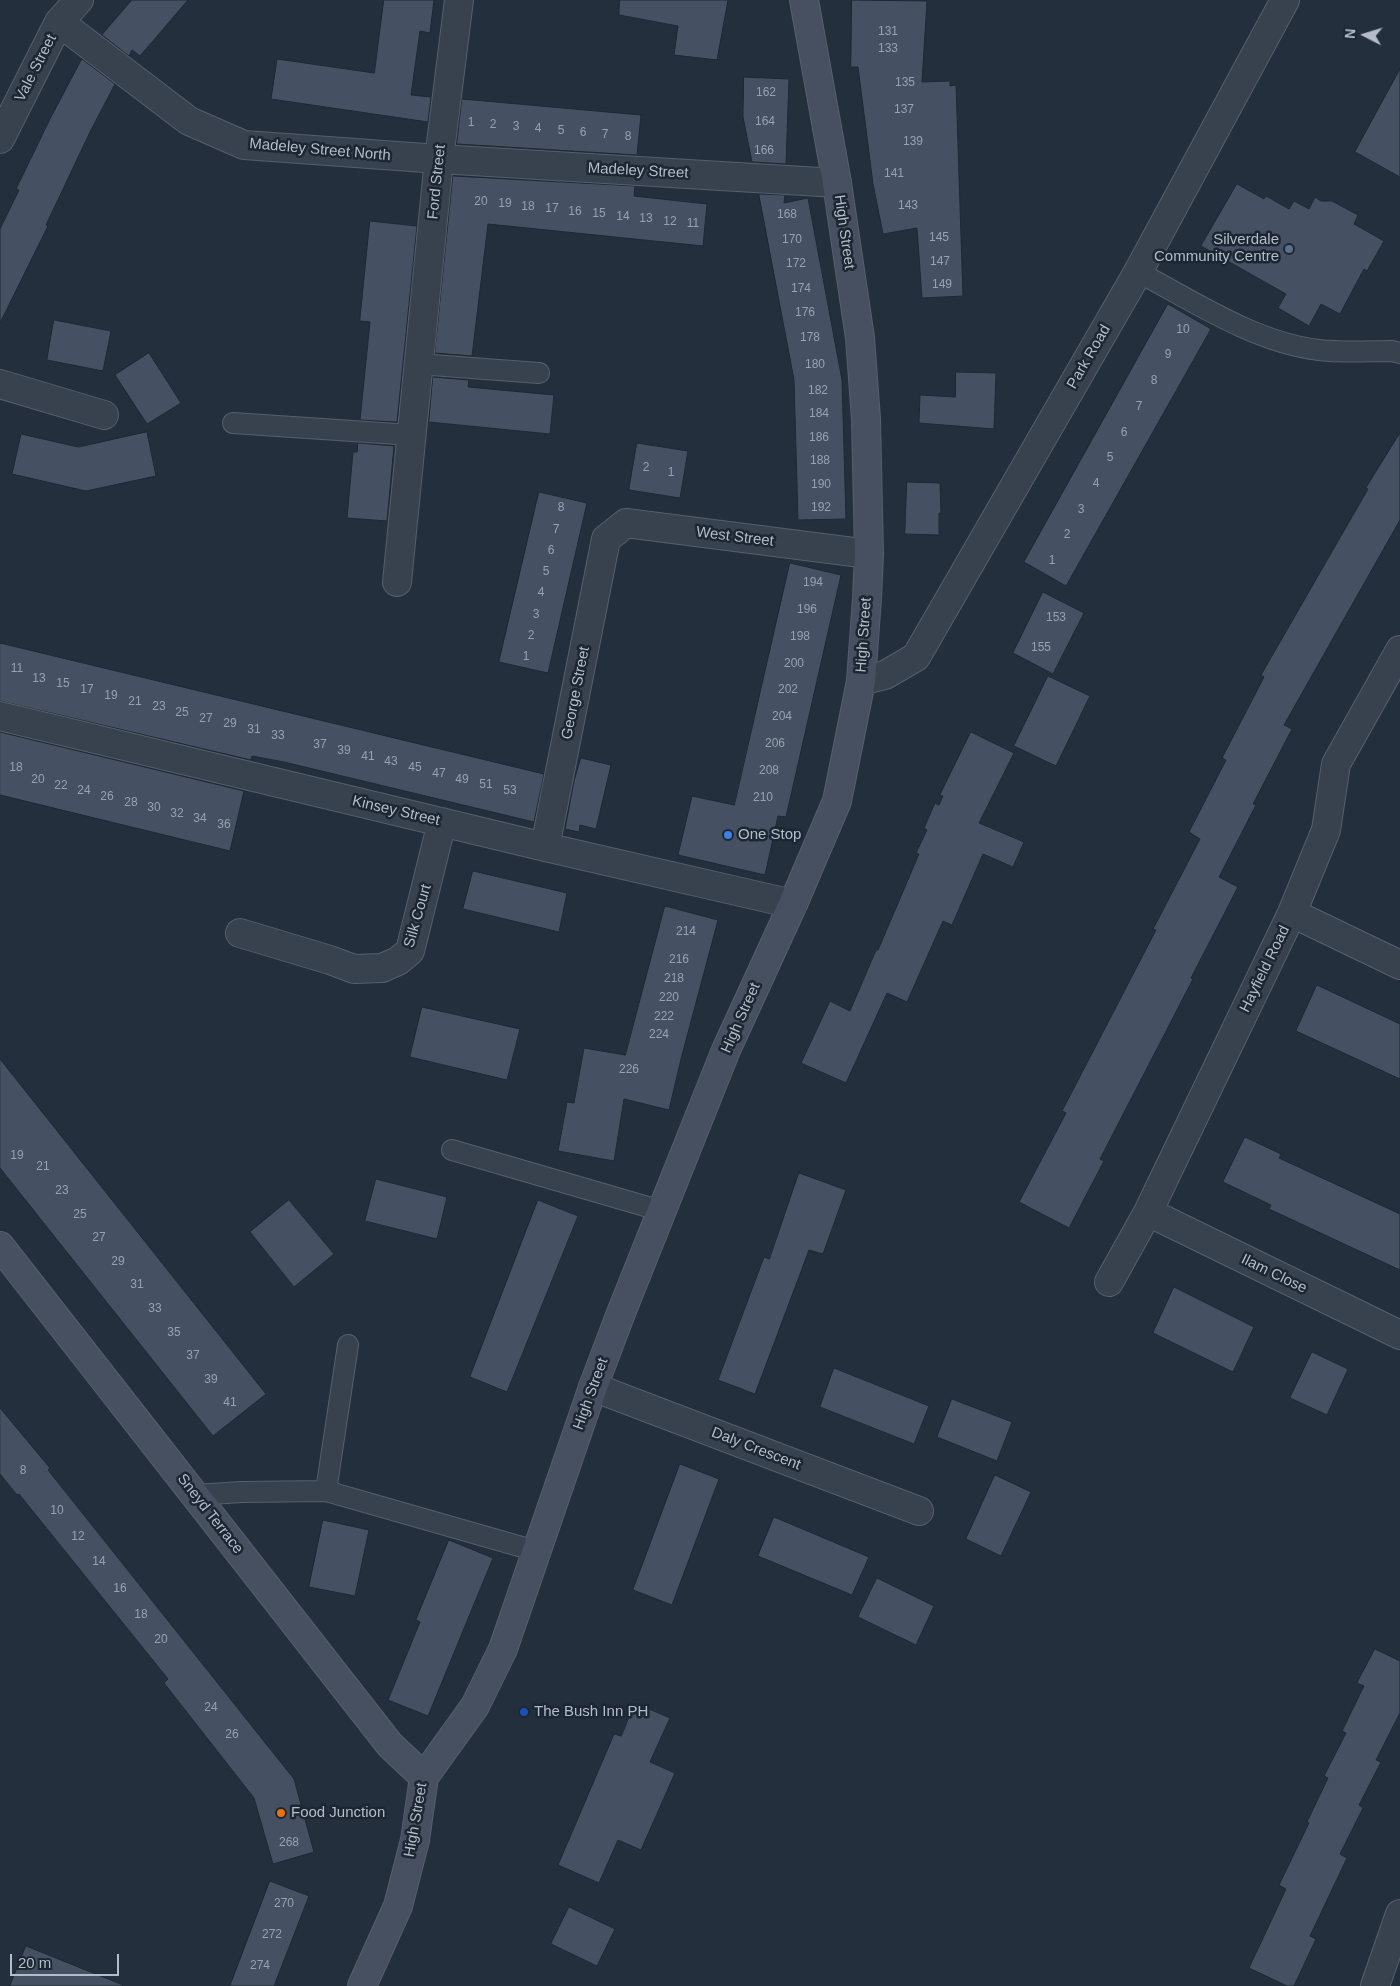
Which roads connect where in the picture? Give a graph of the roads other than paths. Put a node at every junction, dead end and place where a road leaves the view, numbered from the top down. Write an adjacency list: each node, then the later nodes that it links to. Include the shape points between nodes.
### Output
1 (79, 0): 5 (street, Vale Street)
2 (459, 0): 7 (street, Ford Street)
3 (804, 0): 8 (street, High Street)
4 (1285, 0): 9 (street, Park Road)
5 (59, 22): 6 (street, Vale Street); 7 (street, Madeley Street North, via 189,120 244,145)
6 (0, 139)
7 (439, 159): 8 (street, Madeley Street); 11 (street, Ford Street)
8 (837, 183): 18 (street, High Street, via 860,338 866,419)
9 (1138, 272): 10 (lane, via 1242,327 1282,342 1319,350); 21 (street, Park Road, via 916,658 885,675)
10 (1400, 353)
11 (418, 364): 12 (lane); 16 (street, Ford Street)
12 (539, 373)
13 (0, 384): 14 (street)
14 (104, 415)
15 (233, 422): 16 (lane)
16 (412, 435): 19 (street, Ford Street)
17 (606, 539): 18 (street, West Street, via 626,523); 24 (street, George Street)
18 (869, 554): 21 (street, High Street)
19 (397, 582)
20 (1400, 650): 26 (street, Hayfield Road, via 1336,764 1326,830)
21 (861, 680): 25 (street, High Street, via 837,800)
22 (0, 716): 23 (street, Kinsey Street)
23 (442, 822): 24 (street, Kinsey Street); 27 (street, Silk Court, via 410,951 398,961 382,968 354,969)
24 (545, 846): 25 (street, Kinsey Street)
25 (793, 904): 30 (street, High Street, via 726,1050)
26 (1292, 913): 28 (street); 31 (street, Hayfield Road)
27 (240, 933)
28 (1400, 965)
29 (452, 1150): 30 (lane)
30 (662, 1211): 36 (street, High Street)
31 (1148, 1212): 33 (street, Hayfield Road); 34 (street, Ilam Close)
32 (0, 1246): 38 (street, Sneyd Terrace)
33 (1109, 1282)
34 (1400, 1335)
35 (348, 1344): 37 (lane)
36 (593, 1387): 39 (street, Daly Crescent); 40 (street, High Street)
37 (326, 1491): 38 (lane); 40 (lane)
38 (195, 1495): 41 (street, Sneyd Terrace, via 390,1744)
39 (919, 1511)
40 (536, 1551): 41 (street, High Street, via 503,1649 483,1690)
41 (424, 1777): 43 (street, High Street, via 414,1840 398,1906)
42 (1400, 1914): 44 (street)
43 (362, 1986)
44 (1375, 1986)

